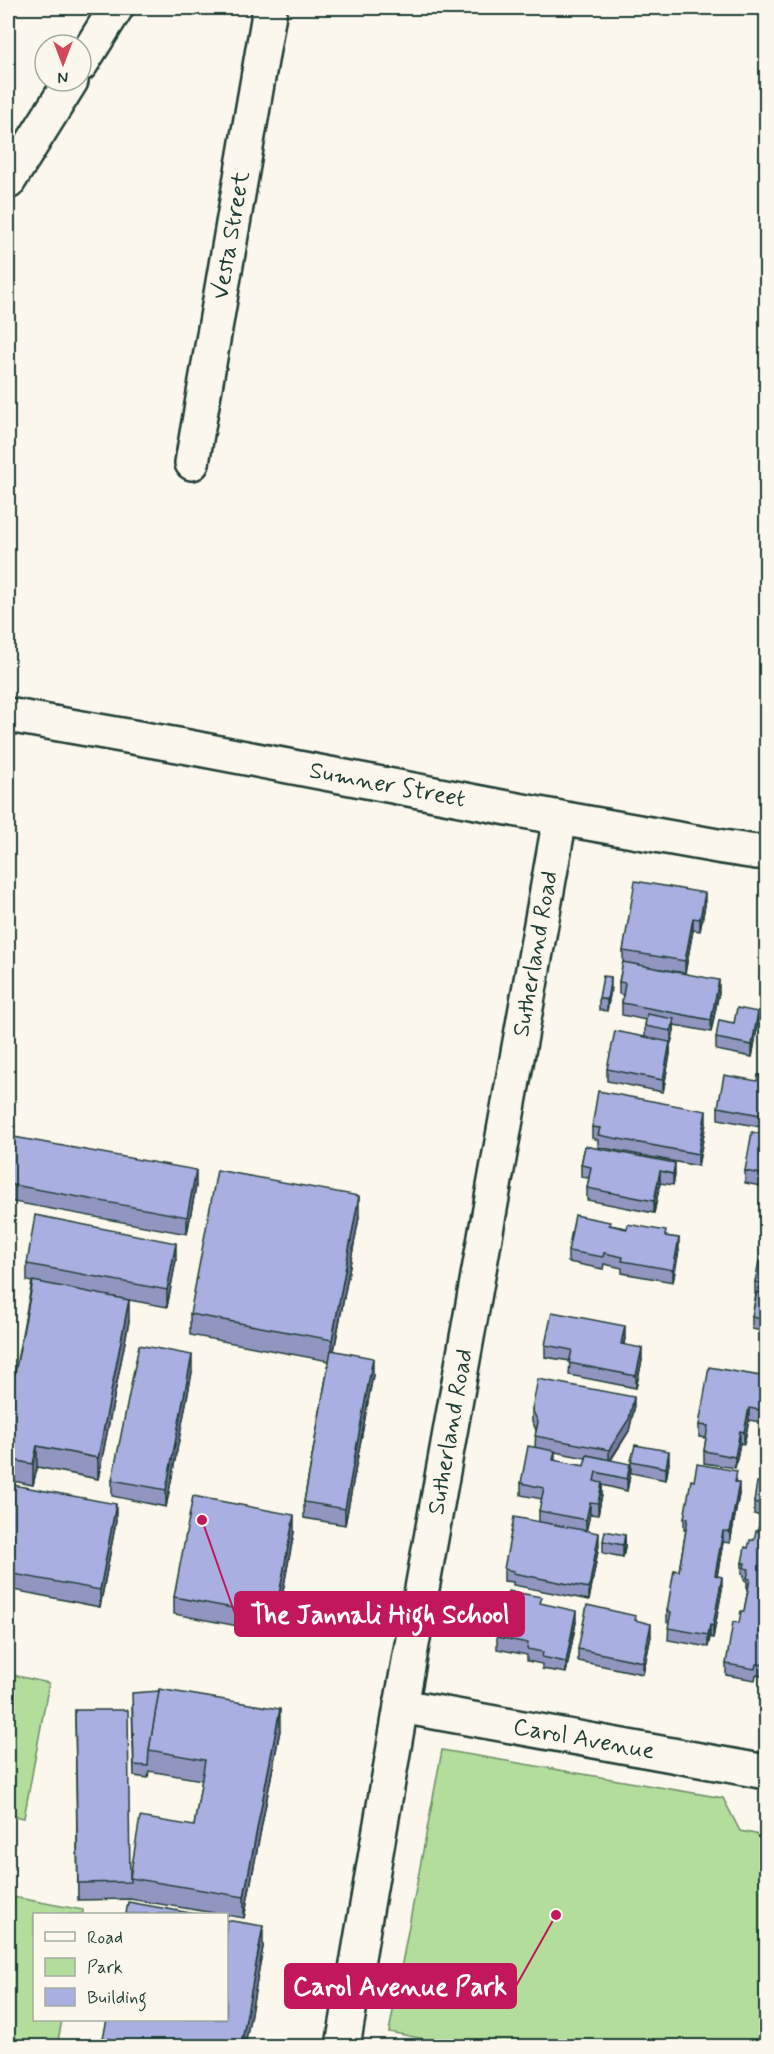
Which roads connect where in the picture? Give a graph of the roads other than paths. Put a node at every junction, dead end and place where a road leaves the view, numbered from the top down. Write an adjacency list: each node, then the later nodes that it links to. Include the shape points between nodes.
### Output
1 (116, 8): 3 (street)
2 (270, 8): 6 (street, Vesta Street)
3 (93, 45)
4 (64, 93): 5 (street)
5 (8, 182)
6 (192, 463)
7 (8, 714): 8 (street, Sumner Street)
8 (560, 818): 9 (street, Sumner Street); 10 (street, Sutherland Road)
9 (766, 851)
10 (401, 1706): 11 (street, Carol Avenue); 12 (street, Sutherland Road)
11 (766, 1772)
12 (343, 2046)

